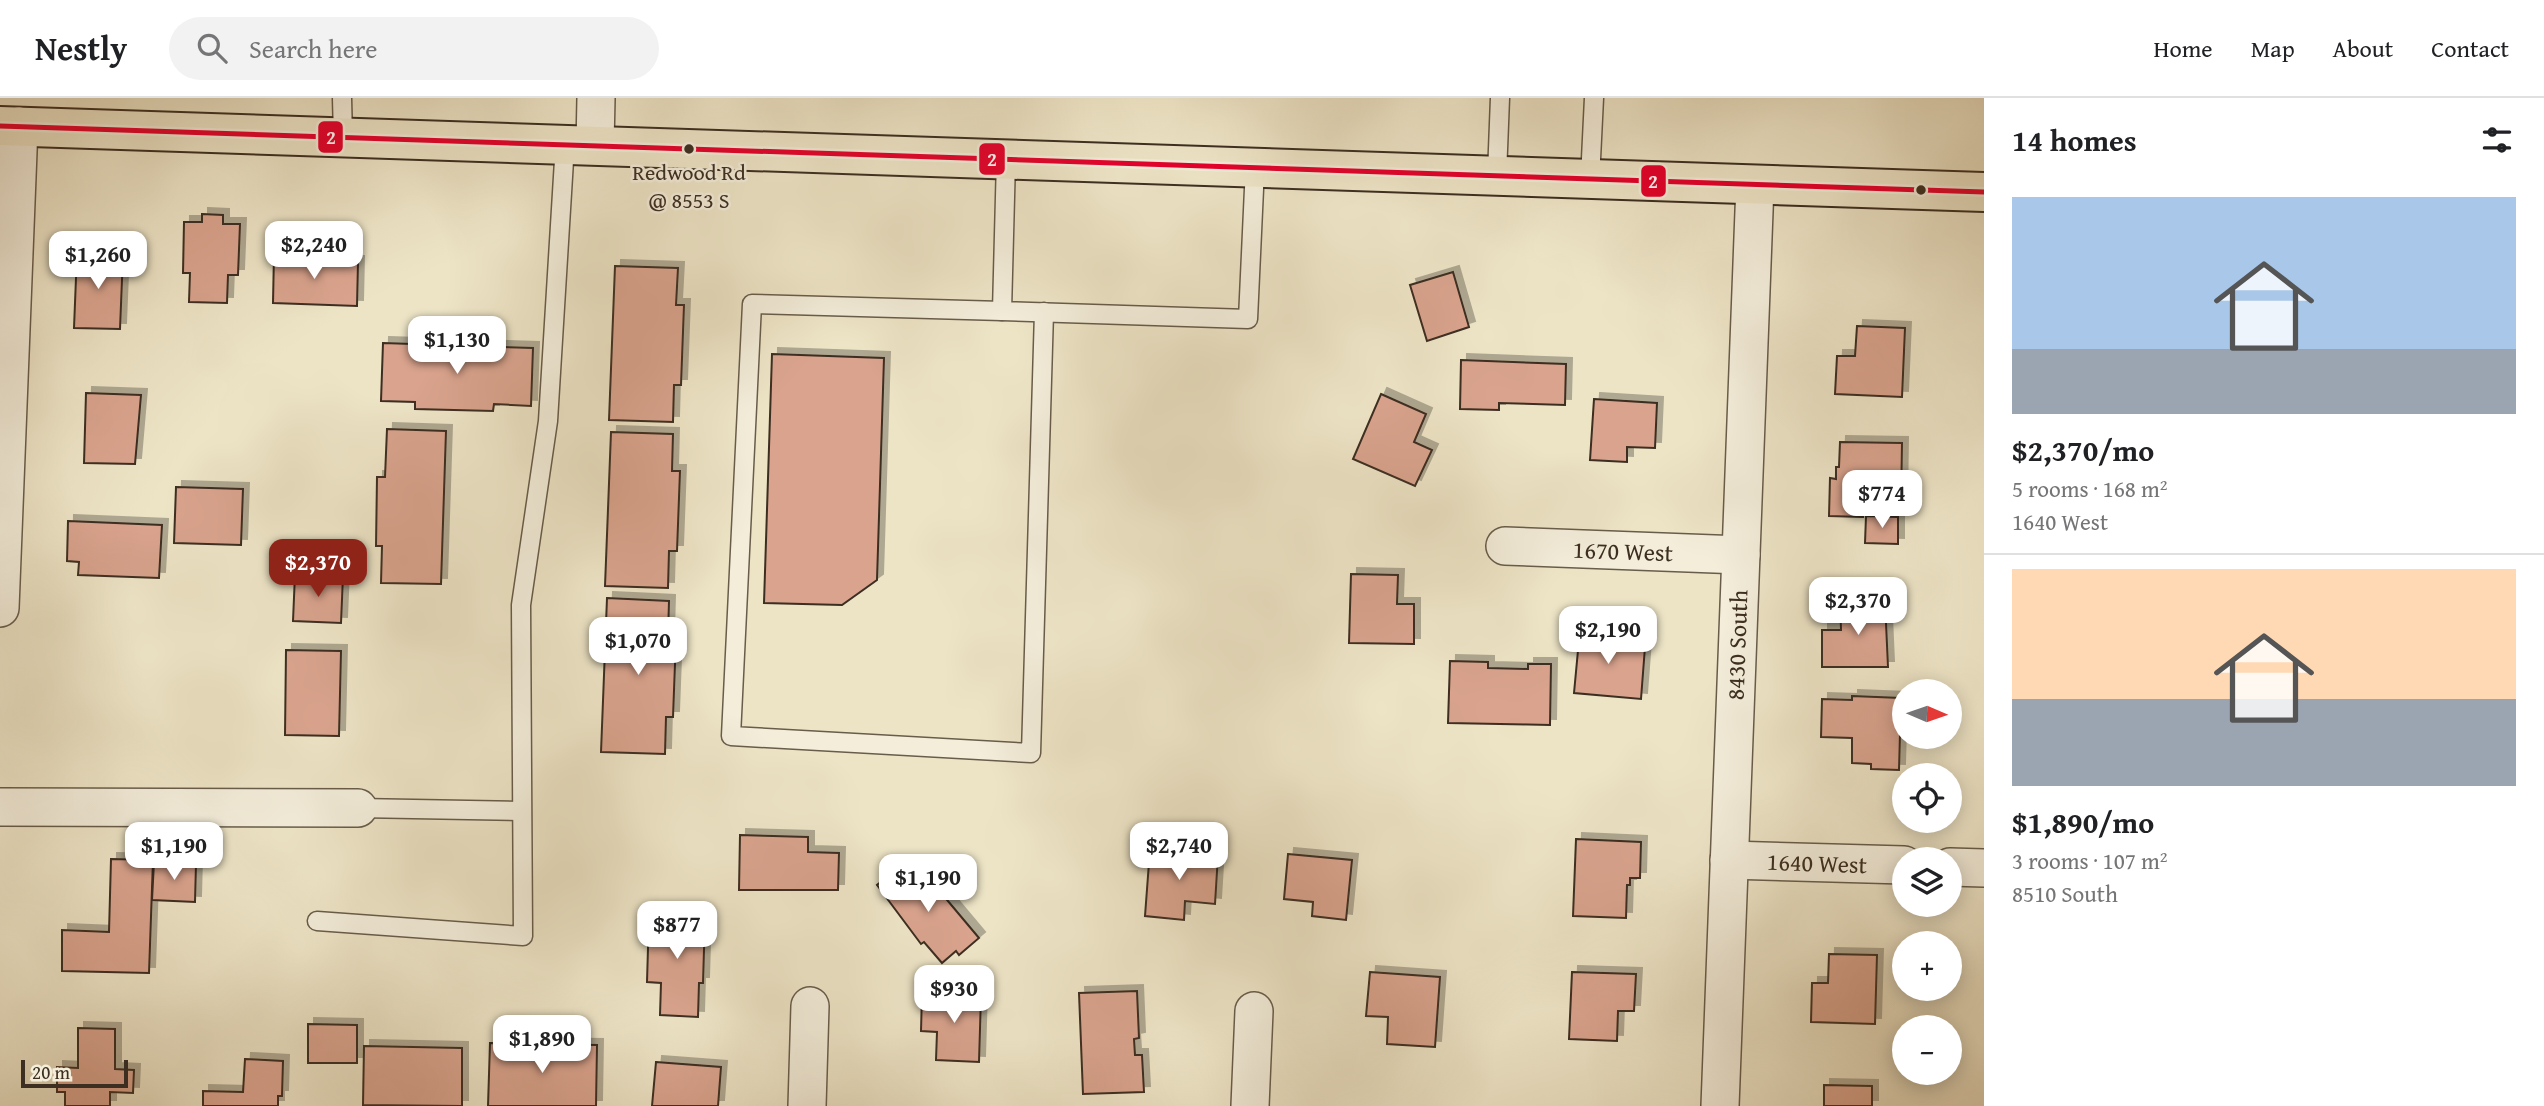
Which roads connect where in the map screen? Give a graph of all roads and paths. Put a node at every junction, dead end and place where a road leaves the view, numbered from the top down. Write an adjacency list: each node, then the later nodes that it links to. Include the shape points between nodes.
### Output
1 (342, 98): 6 (lane)
2 (596, 98): 7 (street)
3 (1500, 98): 10 (lane)
4 (1594, 98): 11 (lane)
5 (9, 126): 6 (main road); 18 (street)
6 (343, 137): 7 (main road)
7 (580, 145): 8 (main road); 21 (lane, via 521,605)
8 (1006, 159): 9 (main road); 14 (lane)
9 (1255, 167): 10 (main road); 15 (lane, via 1248,319)
10 (1497, 175): 11 (main road)
11 (1590, 178): 12 (main road)
12 (1755, 185): 13 (main road); 17 (street, 8430 South)
13 (1984, 192)
14 (1002, 311): 15 (lane); 15 (lane, via 752,304 731,736 1031,753)
15 (1044, 312)
16 (1505, 547): 17 (street, 1670 West)
17 (1741, 555): 22 (street, 8430 South)
18 (0, 608)
19 (0, 807): 20 (street)
20 (358, 808): 21 (lane)
21 (521, 811): 26 (lane, via 523,936)
22 (1730, 860): 23 (street, 1640 West); 31 (street, 8430 South)
23 (1892, 865)
24 (1962, 867): 25 (street)
25 (1984, 868)
26 (317, 921)
27 (810, 1006): 29 (street)
28 (1254, 1011): 30 (street)
29 (807, 1106)
30 (1250, 1106)
31 (1720, 1106)

